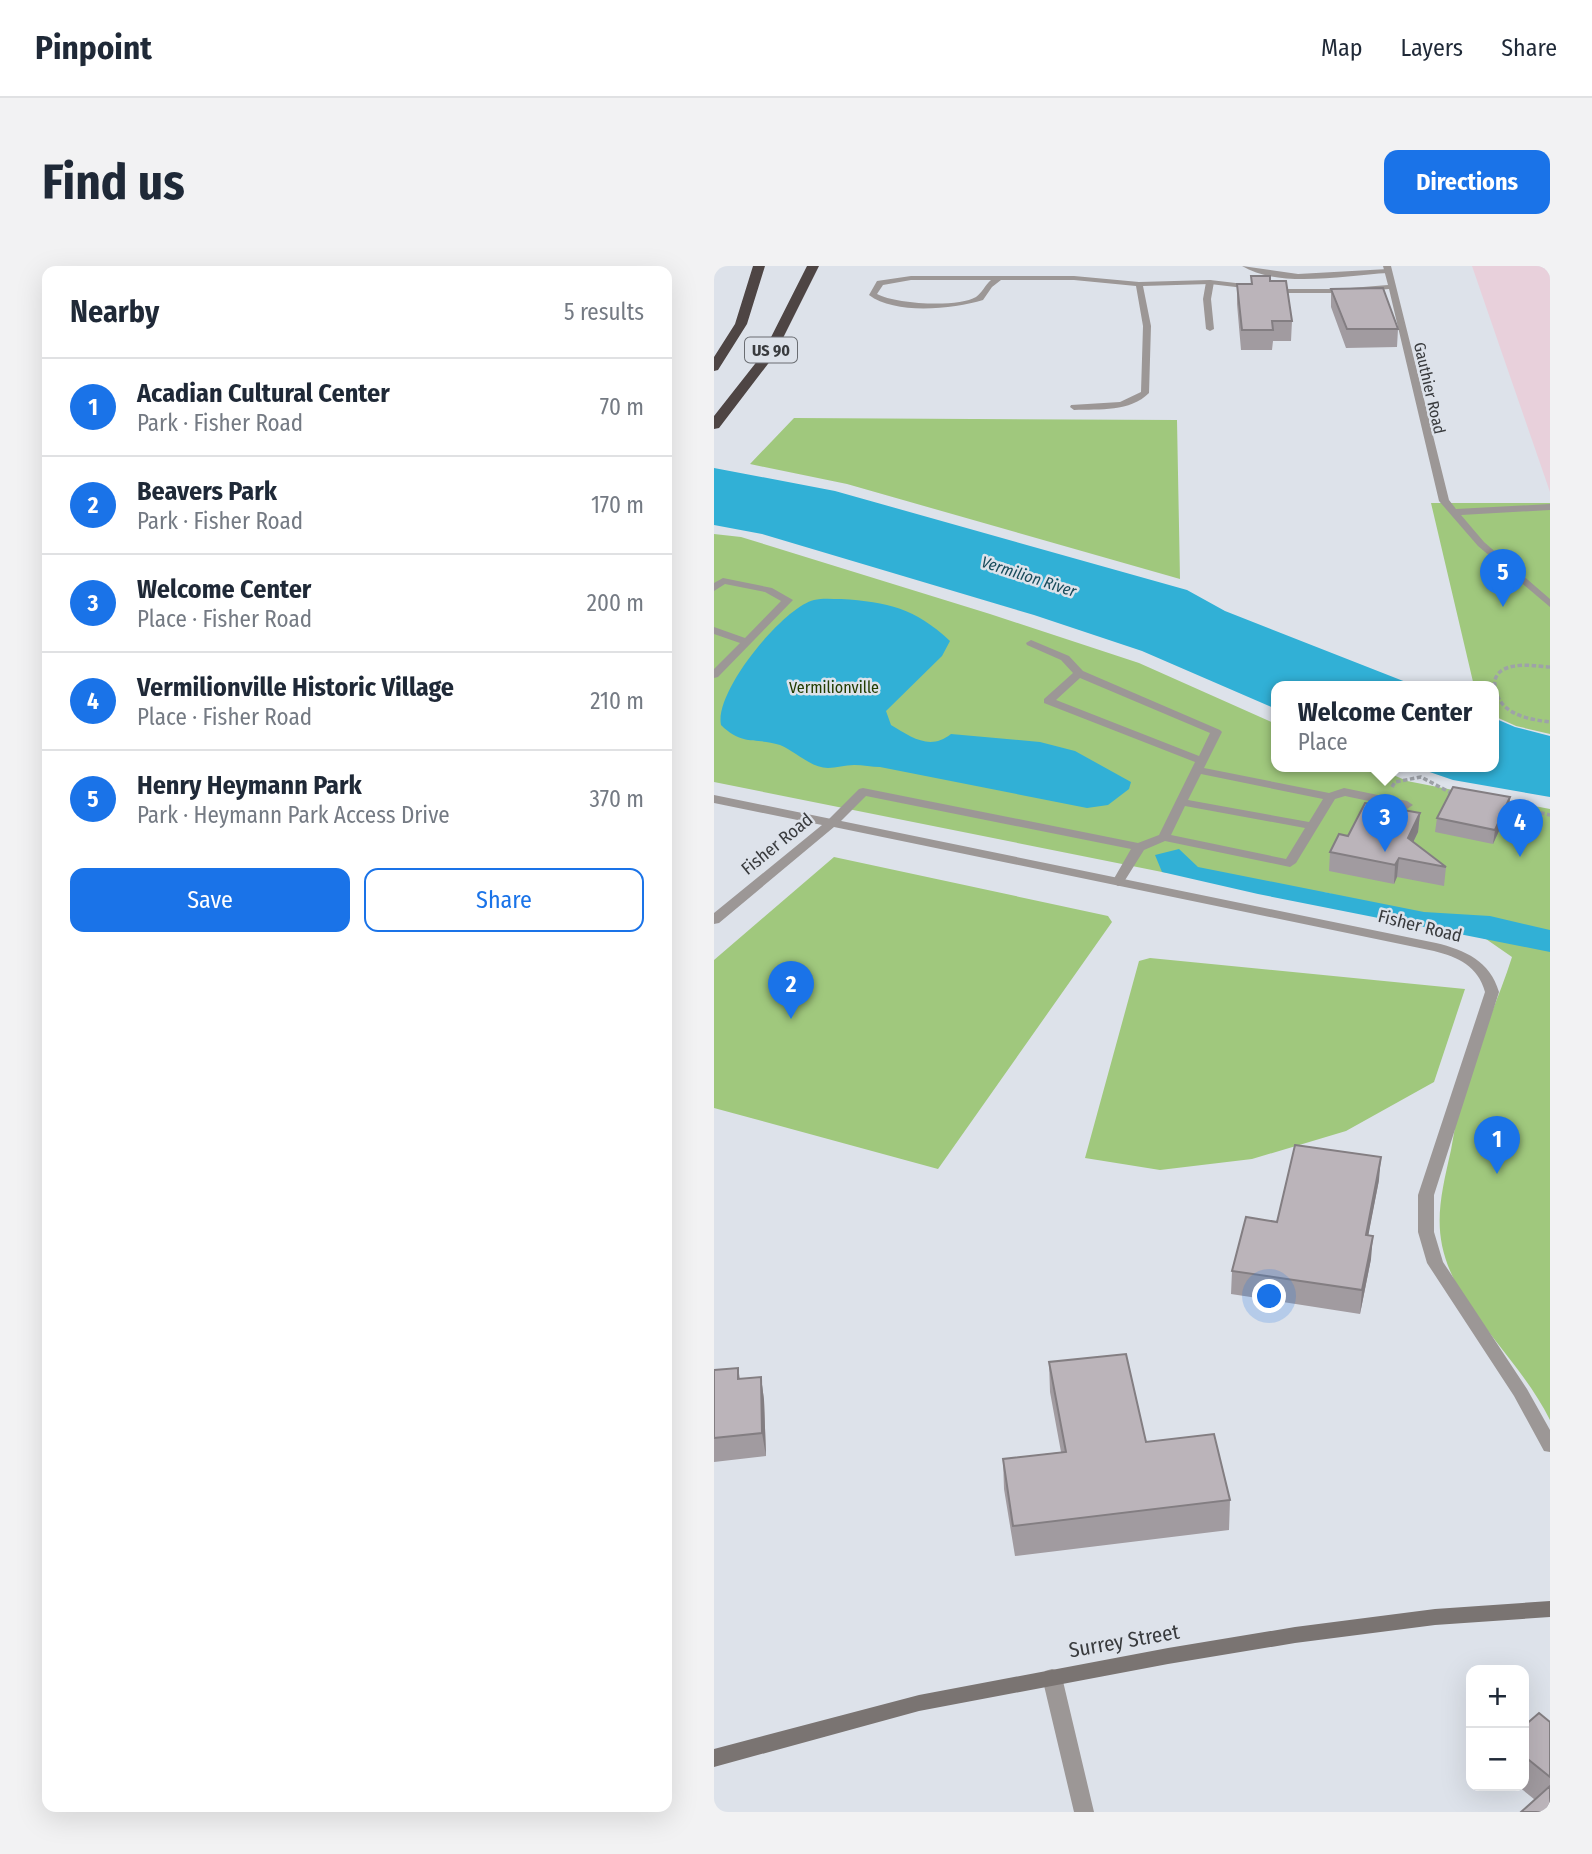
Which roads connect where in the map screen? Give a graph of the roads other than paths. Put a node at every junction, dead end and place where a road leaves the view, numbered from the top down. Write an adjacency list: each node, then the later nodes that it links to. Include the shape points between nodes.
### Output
1 (759, 266): 11 (highway, US 90, via 741,324)
2 (814, 266): 13 (highway, US 90, via 768,356)
3 (1246, 266): 4 (street, via 1279,274 1351,274)
4 (1369, 269): 5 (street)
5 (1387, 269): 9 (street, Gauthier Road)
6 (999, 278): 6 (street, via 897,279 877,284 873,295 903,304 962,303 980,298); 8 (street)
7 (1210, 278): 8 (street); 9 (street, via 1286,291); 10 (street)
8 (1139, 284): 12 (street, via 1147,326 1145,393 1114,406)
9 (1390, 287): 15 (street, Gauthier Road, via 1438,486)
10 (1210, 329)
11 (714, 367)
12 (1074, 407)
13 (714, 425)
14 (1550, 507): 15 (street)
15 (1454, 512): 17 (street, Gauthier Road, via 1481,544)
16 (714, 588): 19 (street, via 723,581 768,590 788,600)
17 (1550, 604)
18 (714, 631): 19 (street)
19 (747, 642): 22 (street)
20 (1031, 643): 21 (street, via 1065,658)
21 (1079, 673): 23 (street, via 1216,732); 23 (street, via 1048,701)
22 (714, 676)
23 (1199, 766): 24 (street); 26 (street)
24 (1330, 797): 27 (street, via 1344,792); 29 (street)
25 (714, 799): 28 (street, Fisher Road)
26 (1181, 802): 29 (street); 30 (street)
27 (1407, 805)
28 (831, 824): 31 (street, via 863,792); 32 (street, Fisher Road); 33 (street, Fisher Road)
29 (1312, 826): 30 (street, via 1290,863)
30 (1164, 837): 31 (street)
31 (1139, 847): 32 (street)
32 (1118, 882): 34 (street, Fisher Road, via 1436,947 1463,956 1487,975 1490,1001 1426,1195 1426,1232 1435,1264 1521,1392)
33 (714, 920)
34 (1550, 1446)
35 (1550, 1609): 36 (street, Surrey Street, via 1295,1634)
36 (1052, 1677): 37 (street, Surrey Street, via 919,1703); 38 (street)
37 (714, 1758)
38 (1084, 1812)

